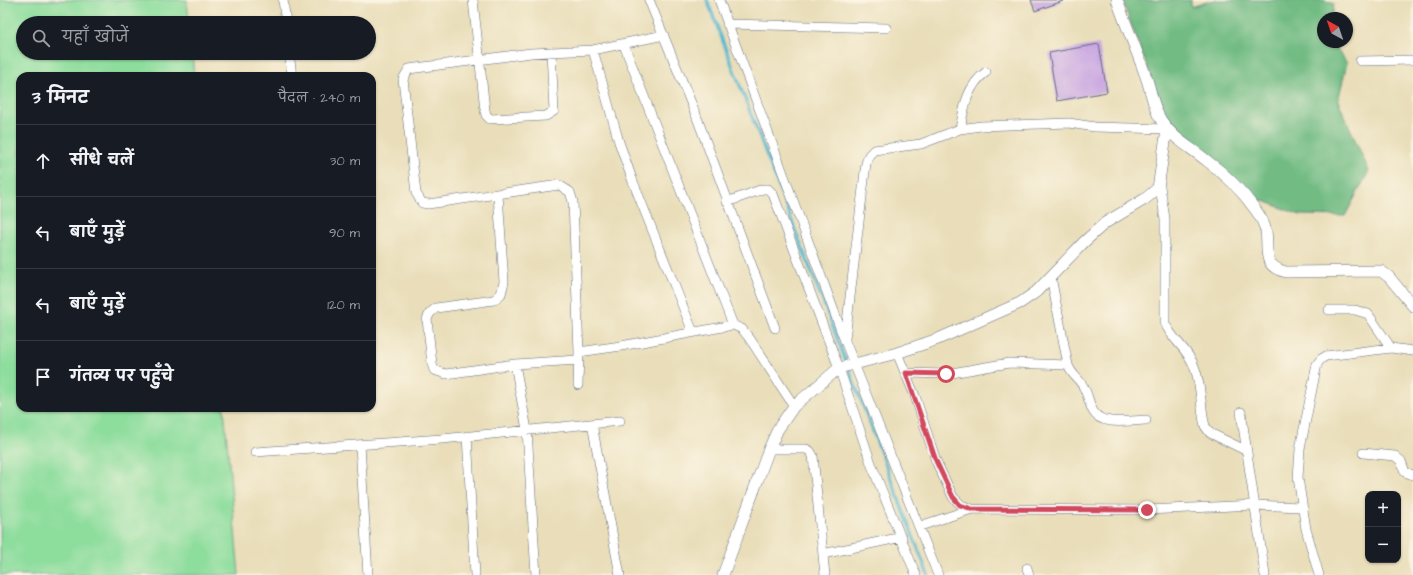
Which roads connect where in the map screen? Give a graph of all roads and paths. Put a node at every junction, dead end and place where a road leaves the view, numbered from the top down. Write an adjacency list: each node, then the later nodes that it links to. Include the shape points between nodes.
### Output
1 (283, 0): 6 (street)
2 (473, 0): 13 (street)
3 (649, 0): 9 (street)
4 (719, 0): 7 (street)
5 (1117, 0): 19 (street, via 1160,118)
6 (285, 16)
7 (727, 24): 8 (street); 30 (street)
8 (886, 28)
9 (664, 35): 10 (street); 23 (street)
10 (624, 45): 11 (street); 27 (street)
11 (593, 50): 12 (street); 29 (street, via 622,150)
12 (551, 52): 13 (street); 13 (street, via 556,107 546,116 490,119 485,110)
13 (480, 58): 22 (street, via 409,69 404,74 402,79 416,193 422,203 428,204)
14 (290, 60): 17 (street)
15 (1413, 60): 16 (street)
16 (1360, 61)
17 (291, 72)
18 (986, 72): 20 (street, via 977,79 968,94)
19 (1167, 128): 20 (street, via 1095,127 1069,123); 21 (street); 25 (street, via 1177,139 1207,160 1255,209 1266,231 1268,258 1276,269 1286,272 1381,271)
20 (960, 129): 30 (street, via 921,144 882,148 874,150 869,155)
21 (1159, 180): 24 (street, via 1158,188 1153,194 1105,223); 49 (street, via 1165,219 1165,323 1194,365 1206,426 1210,433)
22 (498, 195): 34 (street, via 559,185 570,192 573,202); 35 (street, via 504,282 501,294 490,301 436,308 427,320 434,370 446,374)
23 (727, 202): 28 (street); 37 (street, via 763,189 768,189 773,194)
24 (1051, 277): 33 (street, via 1020,303 938,339); 36 (street)
25 (1413, 306)
26 (1329, 310): 31 (street, via 1356,310 1368,314)
27 (732, 324): 29 (street); 40 (street, via 742,329 750,338)
28 (775, 328)
29 (693, 332): 34 (street)
30 (845, 341): 37 (street)
31 (1391, 348): 32 (street); 54 (street, via 1326,356 1317,364 1300,450 1298,478)
32 (1413, 351)
33 (896, 353): 37 (street); 38 (street)
34 (578, 356): 35 (street); 39 (street)
35 (515, 364): 45 (street)
36 (1068, 365): 38 (street, via 1009,362 946,374); 42 (street, via 1070,372 1084,387 1096,416 1107,420)
37 (847, 366): 40 (street); 56 (street); 57 (street, via 872,466)
38 (906, 373): 55 (street, via 936,461 953,497 960,505)
39 (578, 385)
40 (794, 406): 48 (street, via 778,429)
41 (1241, 412): 49 (street)
42 (1146, 420)
43 (620, 421): 44 (street)
44 (592, 424): 45 (street); 62 (street)
45 (527, 430): 46 (street); 61 (street)
46 (467, 436): 47 (street); 60 (street)
47 (360, 445): 50 (street); 59 (street)
48 (769, 449): 58 (street, via 806,449 813,456); 63 (street)
49 (1247, 451): 53 (street)
50 (255, 452)
51 (1363, 453): 52 (street, via 1395,456 1401,461 1406,472)
52 (1413, 475)
53 (1255, 505): 54 (street); 55 (street, via 1147,510); 67 (street)
54 (1301, 507): 68 (street)
55 (972, 509): 56 (street)
56 (920, 526): 66 (street)
57 (902, 537): 58 (street); 65 (street)
58 (823, 554): 64 (street)
59 (368, 575)
60 (475, 575)
61 (536, 575)
62 (620, 575)
63 (723, 575)
64 (825, 575)
65 (916, 575)
66 (938, 575)
67 (1264, 575)
68 (1319, 575)

